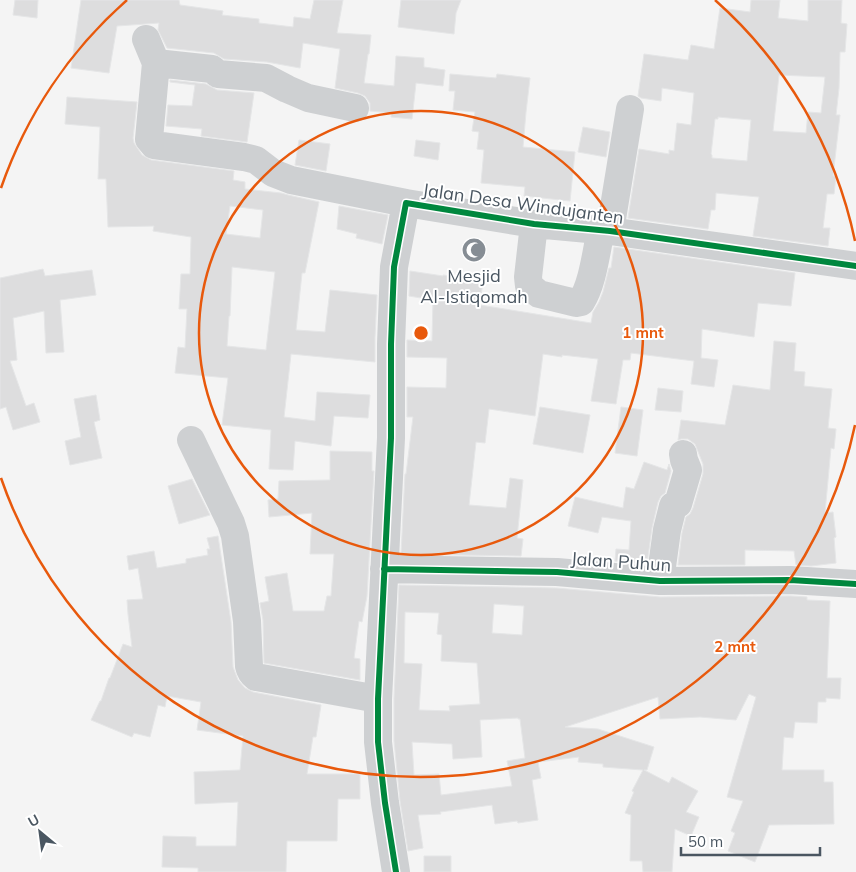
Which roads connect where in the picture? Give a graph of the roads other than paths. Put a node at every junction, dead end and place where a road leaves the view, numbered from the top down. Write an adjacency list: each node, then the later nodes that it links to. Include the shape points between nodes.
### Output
1 (355, 108): 3 (street, via 308,98 266,78 218,74 151,51 149,140 154,145 244,157 256,160 273,173 291,180)
2 (630, 109): 5 (street)
3 (406, 204): 4 (street, Jalan Desa Windujanten); 9 (street, Jalan Desa Windujanten, via 394,267 390,344 391,438)
4 (534, 224): 5 (street, Jalan Desa Windujanten); 5 (street, via 529,286 538,294 576,303 581,302 590,284)
5 (605, 230): 6 (street, Jalan Desa Windujanten)
6 (856, 266)
7 (191, 440): 12 (street, via 236,536 252,674)
8 (683, 454): 10 (street, via 688,470 678,504 673,506)
9 (384, 569): 10 (street, Jalan Puhun, via 558,572); 12 (street, Jalan Desa Windujanten)
10 (660, 581): 11 (street, Jalan Puhun, via 790,580)
11 (856, 584)
12 (378, 699): 13 (street, Jalan Desa Windujanten, via 378,742)
13 (396, 872)

